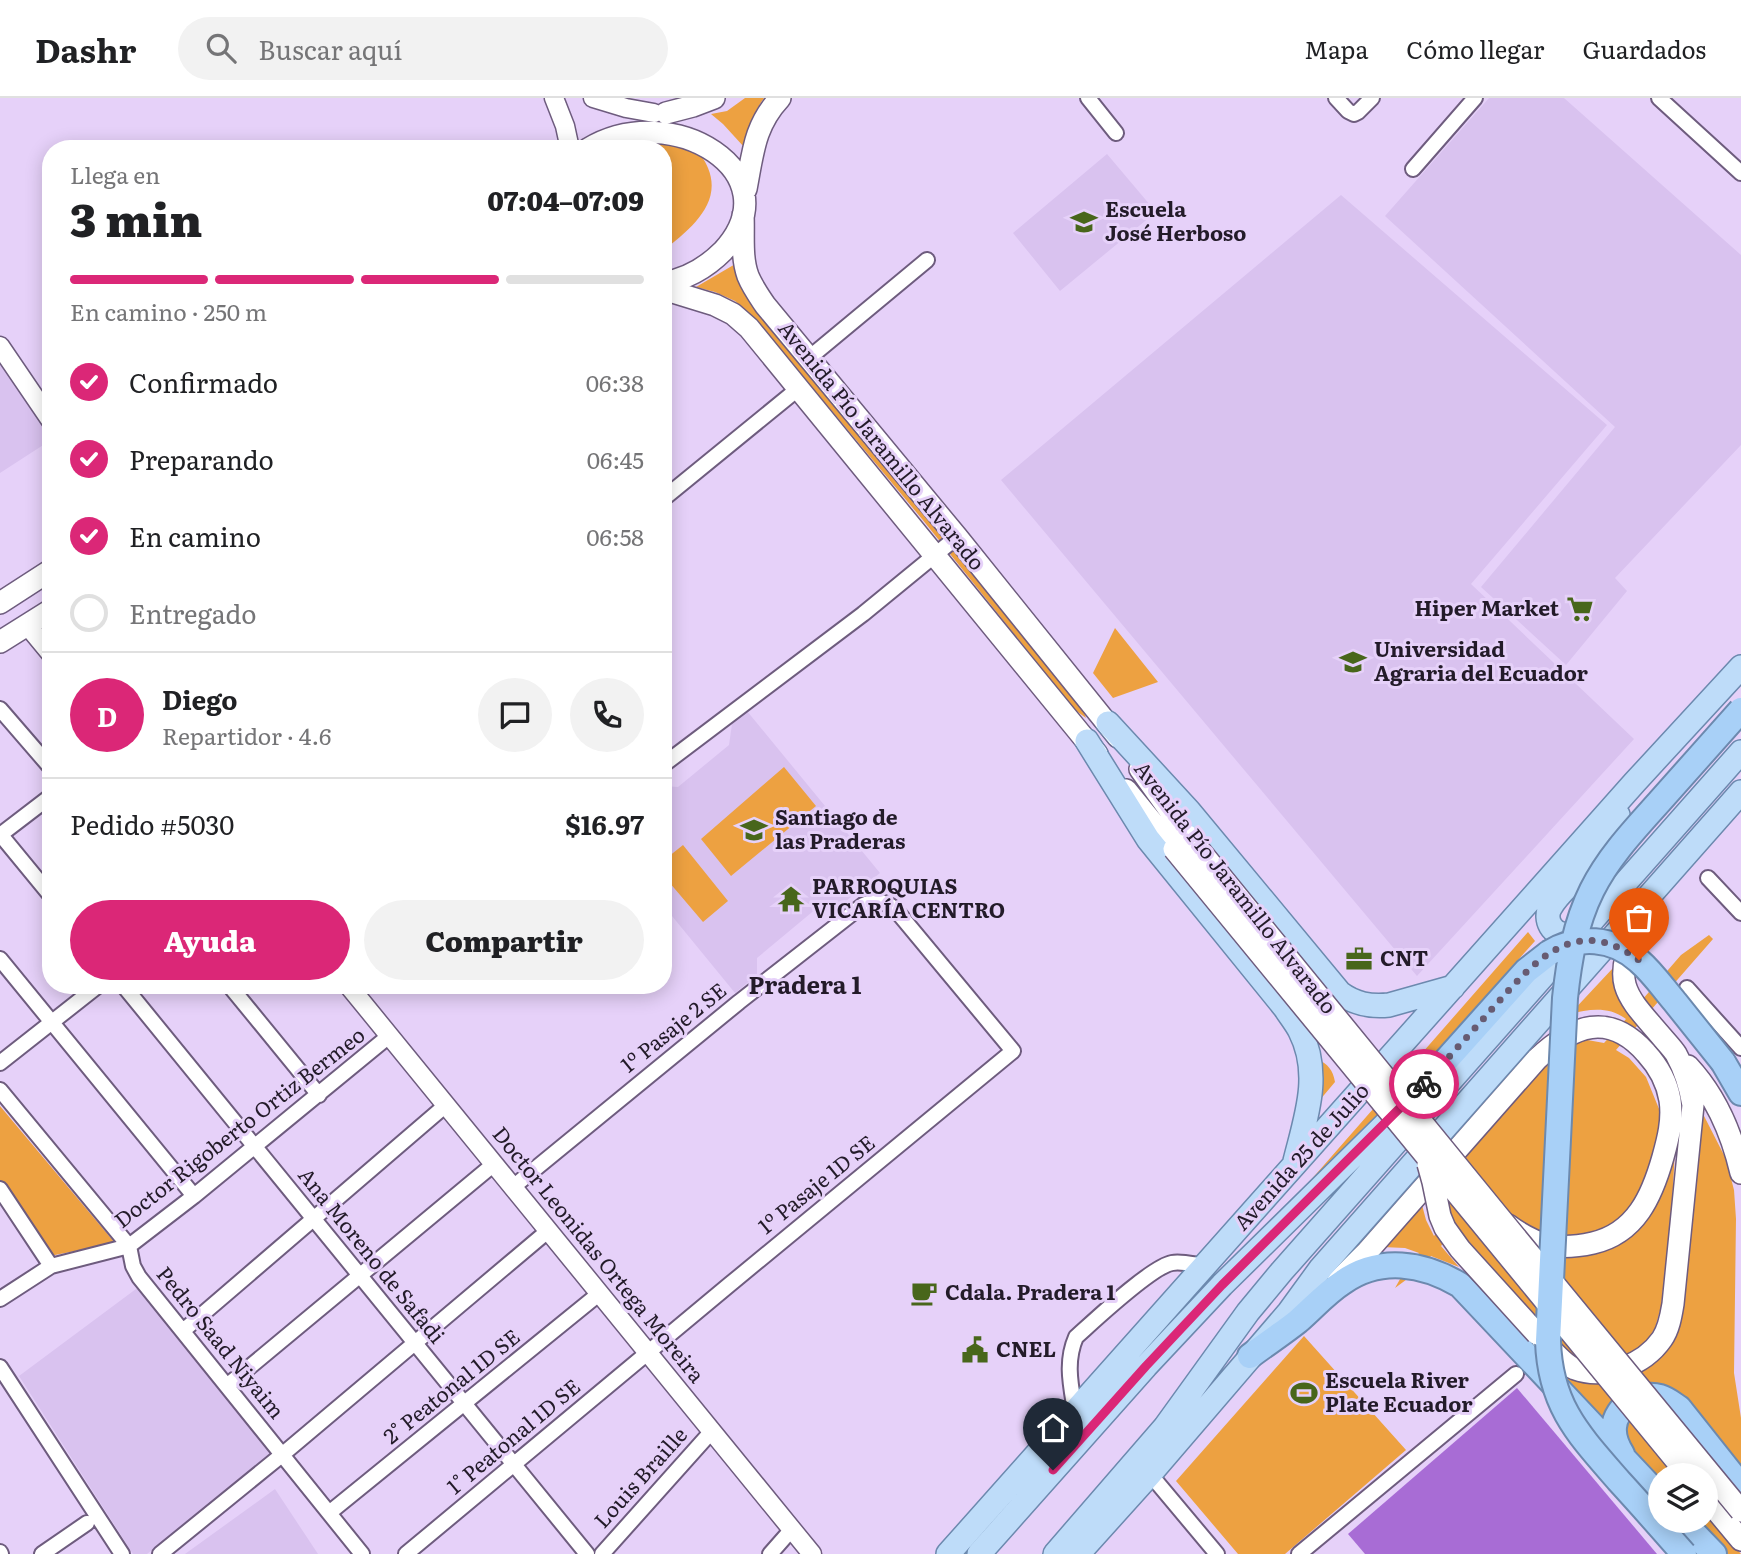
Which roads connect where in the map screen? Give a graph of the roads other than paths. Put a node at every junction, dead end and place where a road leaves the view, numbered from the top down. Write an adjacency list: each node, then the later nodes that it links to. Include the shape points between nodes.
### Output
1 (554, 98): 12 (street)
2 (593, 98): 10 (street)
3 (714, 98): 10 (main road)
4 (780, 98): 16 (main road, via 757,135)
5 (1088, 98): 11 (street)
6 (1336, 98): 7 (street, via 1354,114)
7 (1372, 98)
8 (1475, 98): 14 (street)
9 (1659, 98): 15 (street)
10 (660, 113): 13 (main road, via 622,122); 16 (main road, via 695,122 720,140 737,165)
11 (1116, 132)
12 (569, 140)
13 (597, 140)
14 (1413, 169)
15 (1741, 173)
16 (744, 205): 18 (main road, via 731,239 714,260); 21 (main road, Avenida Pío Jaramillo Alvarado, via 744,258 749,279)
17 (927, 260): 21 (street)
18 (672, 281)
19 (672, 292): 22 (main road, Avenida Pío Jaramillo Alvarado, via 733,314)
20 (0, 346): 23 (street)
21 (809, 358): 25 (main road, Avenida Pío Jaramillo Alvarado)
22 (799, 388): 24 (street); 26 (main road, Avenida Pío Jaramillo Alvarado)
23 (42, 408)
24 (672, 492)
25 (957, 537): 26 (street); 36 (main road, Avenida Pío Jaramillo Alvarado)
26 (935, 555): 37 (main road, Avenida Pío Jaramillo Alvarado); 40 (street)
27 (42, 576): 28 (main road)
28 (0, 603)
29 (42, 616): 30 (main road)
30 (27, 625): 31 (main road); 32 (street)
31 (0, 642)
32 (42, 643)
33 (1741, 667): 41 (main road, Avenida 25 de Julio)
34 (0, 709): 39 (street)
35 (1741, 710): 131 (highway, bridge, via 1622,844 1601,875 1579,923 1565,998 1548,1341 1552,1378 1577,1431)
36 (1108, 723): 46 (main road, Avenida Pío Jaramillo Alvarado); 55 (main road, via 1189,811 1340,993 1357,1003 1389,1006)
37 (1087, 741): 46 (main road, Avenida Pío Jaramillo Alvarado); 74 (main road, via 1148,839 1299,1028 1310,1058 1312,1082)
38 (1741, 752): 50 (main road)
39 (42, 758)
40 (672, 758)
41 (1635, 782): 50 (main road, via 1603,844 1551,906 1549,922 1556,932 1574,932); 55 (main road, Avenida 25 de Julio)
42 (1741, 786): 50 (main road)
43 (1741, 792): 49 (main road)
44 (42, 803): 45 (street)
45 (0, 835): 48 (street)
46 (1181, 842): 72 (main road, Avenida Pío Jaramillo Alvarado, bridge); 80 (main road, Avenida Pío Jaramillo Alvarado, bridge)
47 (1708, 878): 52 (street)
48 (42, 885)
49 (1658, 887): 53 (main road); 92 (main road, via 1321,1268)
50 (1612, 899): 99 (main road, via 1282,1271)
51 (863, 905): 76 (street, 1º Pasaje 2 SE); 91 (street, 1º Pasaje 1D SE, via 883,903 895,909 1013,1051)
52 (1741, 913)
53 (1635, 933): 64 (main road, via 1624,961 1628,994)
54 (0, 959): 61 (street)
55 (1453, 988): 74 (main road, Avenida 25 de Julio)
56 (1687, 988): 63 (street)
57 (88, 994): 61 (street)
58 (130, 994): 71 (street, Ana Moreno de Safadi)
59 (236, 994): 69 (street)
60 (355, 994): 62 (street, Doctor Leonidas Ortega Moreira)
61 (52, 1023): 65 (street); 78 (street)
62 (389, 1036): 69 (street, Doctor Rigoberto Ortiz Bermeo); 70 (street, Doctor Leonidas Ortega Moreira)
63 (1741, 1048)
64 (1675, 1053): 72 (main road, bridge, via 1693,1105 1670,1320 1651,1351 1615,1370 1596,1373 1573,1368 1560,1358 1460,1249 1440,1216 1430,1168); 75 (main road, via 1720,1113)
65 (0, 1063)
66 (0, 1090): 82 (street, Pedro Saad Niyaim)
67 (1741, 1093): 68 (highway, bridge, via 1723,1062 1649,970 1626,950 1590,940 1558,947 1535,963)
68 (1416, 1094): 93 (main road, Avenida 25 de Julio)
69 (319, 1095): 71 (street, Doctor Rigoberto Ortiz Bermeo)
70 (446, 1105): 73 (street, Doctor Leonidas Ortega Moreira); 79 (street)
71 (254, 1146): 78 (street, Doctor Rigoberto Ortiz Bermeo); 79 (street, Ana Moreno de Safadi)
72 (1420, 1149): 103 (main road, Avenida Pío Jaramillo Alvarado, bridge)
73 (494, 1164): 76 (street, Doctor Leonidas Ortega Moreira); 85 (street)
74 (1293, 1167): 84 (main road, Avenida 25 de Julio)
75 (1741, 1173)
76 (513, 1186): 81 (street, Doctor Leonidas Ortega Moreira)
77 (0, 1191): 83 (street)
78 (194, 1196): 82 (street, Doctor Rigoberto Ortiz Bermeo)
79 (314, 1219): 85 (street, Ana Moreno de Safadi); 89 (street)
80 (1500, 1219): 87 (main road, bridge, via 1535,1242 1570,1247 1601,1241 1640,1211 1656,1181 1671,1115 1666,1085 1639,1045 1618,1031 1593,1027 1550,1046); 108 (main road, Avenida Pío Jaramillo Alvarado, bridge)
81 (549, 1230): 86 (street, Doctor Leonidas Ortega Moreira); 90 (street)
82 (129, 1246): 83 (street, Doctor Rigoberto Ortiz Bermeo); 89 (street, Pedro Saad Niyaim, via 139,1277)
83 (51, 1266): 88 (street, Doctor Rigoberto Ortiz Bermeo)
84 (1205, 1266): 93 (main road); 98 (main road, Avenida 25 de Julio); 98 (street, via 1165,1266 1076,1337 1068,1369)
85 (360, 1276): 90 (street, Ana Moreno de Safadi); 96 (street)
86 (600, 1293): 91 (street, Doctor Leonidas Ortega Moreira); 97 (street, 2° Peatonal 1D SE)
87 (1325, 1296): 92 (highway); 102 (highway, via 1377,1266 1416,1266 1460,1284)
88 (0, 1299)
89 (184, 1330): 96 (street, Pedro Saad Niyaim)
90 (415, 1343): 97 (street, Ana Moreno de Safadi); 101 (street)
91 (649, 1353): 100 (street, Doctor Leonidas Ortega Moreira); 104 (street, 1° Peatonal 1D SE)
92 (1250, 1356): 99 (main road); 105 (main road)
93 (1146, 1366): 126 (main road, Avenida 25 de Julio)
94 (0, 1367): 117 (street)
95 (1516, 1374): 130 (street)
96 (228, 1385): 101 (street, Pedro Saad Niyaim)
97 (464, 1404): 104 (street, Ana Moreno de Safadi); 109 (street, 2° Peatonal 1D SE)
98 (1075, 1411): 125 (main road, Avenida 25 de Julio)
99 (1165, 1427): 127 (main road)
100 (712, 1431): 112 (street, Doctor Leonidas Ortega Moreira); 122 (street, Louis Braille)
101 (283, 1454): 109 (street, Pedro Saad Niyaim); 118 (street)
102 (1627, 1462): 106 (highway); 107 (highway, via 1614,1434 1617,1416 1632,1400 1659,1396 1679,1408)
103 (1678, 1463)
104 (514, 1465): 120 (street, 1° Peatonal 1D SE); 121 (street, Ana Moreno de Safadi)
105 (1150, 1474): 128 (main road); 129 (street)
106 (1648, 1484)
107 (1741, 1486)
108 (1741, 1511)
109 (330, 1513): 119 (street, Pedro Saad Niyaim)
110 (1718, 1513): 114 (main road)
111 (87, 1522): 116 (street)
112 (792, 1530): 123 (street); 124 (street, Doctor Leonidas Ortega Moreira)
113 (1692, 1533): 115 (highway)
114 (1741, 1541)
115 (1710, 1553)
116 (42, 1554)
117 (122, 1554)
118 (160, 1554)
119 (362, 1554)
120 (407, 1554)
121 (587, 1554)
122 (602, 1554)
123 (770, 1554)
124 (812, 1554)
125 (948, 1554)
126 (979, 1554)
127 (1055, 1554)
128 (1078, 1554)
129 (1217, 1554)
130 (1299, 1554)
131 (1684, 1554)

